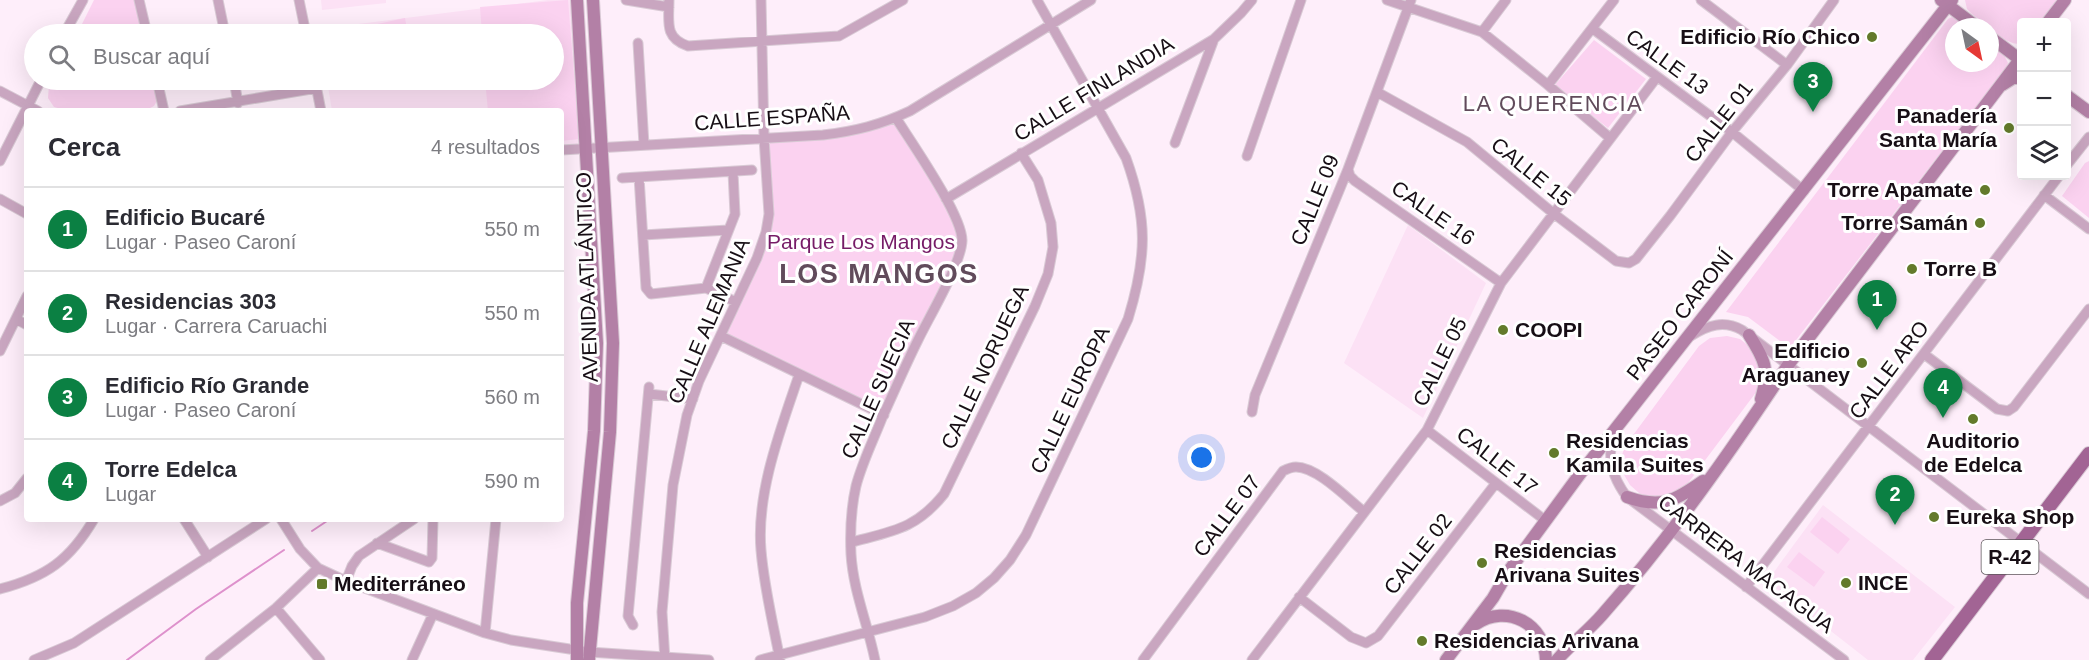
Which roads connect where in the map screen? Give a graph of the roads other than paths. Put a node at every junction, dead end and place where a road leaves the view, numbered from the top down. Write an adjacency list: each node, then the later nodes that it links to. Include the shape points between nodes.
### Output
1 (83, 0): 26 (street)
2 (139, 0): 27 (street)
3 (218, 0): 28 (street)
4 (299, 0): 29 (street)
5 (577, 0): 68 (street, AVENIDA ATLÁNTICO)
6 (593, 0): 69 (street, AVENIDA ATLÁNTICO)
7 (628, 0): 22 (street)
8 (761, 0): 34 (street, CALLE ALEMANIA)
9 (903, 0): 34 (street, via 839,36)
10 (1037, 0): 30 (street, CALLE EUROPA)
11 (1091, 0): 30 (street, CALLE ESPAÑA)
12 (1252, 0): 33 (street, CALLE FINLANDIA)
13 (1301, 0): 72 (street)
14 (1387, 0): 23 (street)
15 (1506, 0): 32 (street)
16 (1614, 0): 31 (street)
17 (1701, 0): 21 (street)
18 (1834, 0): 39 (street, CALLE 01)
19 (2065, 0): 25 (street)
20 (1947, 2): 24 (street); 81 (street, PASEO CARONÍ)
21 (1712, 3): 39 (street)
22 (669, 4): 34 (street, via 669,27 676,42 688,46)
23 (1409, 4): 32 (street); 50 (street, CALLE 09)
24 (1966, 18)
25 (2051, 18)
26 (70, 24)
27 (145, 24)
28 (223, 24)
29 (304, 24)
30 (1052, 25): 54 (street, CALLE EUROPA); 61 (street, CALLE ESPAÑA)
31 (1593, 29): 40 (street, CALLE 13); 42 (street)
32 (1482, 32): 42 (street)
33 (1214, 39): 54 (street, CALLE FINLANDIA); 66 (street)
34 (761, 42): 64 (street, CALLE ALEMANIA)
35 (638, 43): 67 (street)
36 (1999, 43): 37 (street)
37 (2017, 56)
38 (2017, 64): 43 (street)
39 (1787, 65): 62 (street, CALLE 01)
40 (1657, 77): 62 (street, CALLE 13); 65 (street, CALLE 05)
41 (2017, 78): 43 (street)
42 (1548, 85): 65 (street)
43 (1996, 89): 103 (street)
44 (36, 90): 53 (street)
45 (159, 90): 56 (street)
46 (236, 90): 52 (street)
47 (291, 90): 52 (street)
48 (317, 90): 58 (street)
49 (0, 91): 53 (street)
50 (1377, 92): 75 (street, CALLE 09); 86 (street, CALLE 15, via 1467,142)
51 (2071, 98): 60 (street)
52 (238, 103): 57 (street)
53 (27, 106): 55 (street)
54 (1098, 107): 71 (street, CALLE FINLANDIA); 142 (street, CALLE EUROPA, via 1126,158 1141,207 1143,258 1128,320 1026,535 1010,560 976,593 953,606)
55 (31, 108)
56 (163, 108)
57 (202, 108)
58 (320, 108)
59 (24, 112): 73 (street)
60 (2089, 112)
61 (896, 118): 64 (street, CALLE ESPAÑA, via 851,132); 84 (street, CALLE SUECIA)
62 (1732, 132): 81 (street, CALLE 13); 90 (street, CALLE 01, via 1670,216)
63 (2089, 136): 74 (street)
64 (765, 138): 67 (street, CALLE ESPAÑA); 94 (street, CALLE ALEMANIA, via 768,223)
65 (1610, 138): 86 (street, CALLE 05)
66 (1175, 143)
67 (644, 145): 69 (street, CALLE ESPAÑA)
68 (585, 147): 69 (street, CALLE ESPAÑA); 70 (street, CALLE ESPAÑA); 144 (street, AVENIDA ATLÁNTICO, via 597,343 594,431 577,603)
69 (601, 147): 144 (street, AVENIDA ATLÁNTICO, via 613,343 610,432)
70 (564, 150)
71 (1021, 153): 84 (street, CALLE FINLANDIA); 128 (street, CALLE NORUEGA, via 1038,180 1051,223 1053,247 1048,274 1035,306 938,502 917,521 899,530)
72 (1247, 156)
73 (0, 160)
74 (2071, 161)
75 (1348, 169): 91 (street, CALLE 16, via 1354,181); 107 (street, CALLE 09, via 1255,395)
76 (752, 170): 77 (street)
77 (733, 172): 78 (street); 88 (street, via 735,214)
78 (639, 177): 79 (street); 89 (street)
79 (622, 178)
80 (2056, 180): 82 (street, CALLE ARO)
81 (1803, 191): 100 (street, PASEO CARONÍ)
82 (2044, 195): 87 (street); 102 (street, CALLE ARO)
83 (0, 199): 85 (street)
84 (946, 199): 108 (street, CALLE SUECIA, via 959,226 960,253)
85 (24, 212)
86 (1553, 213): 90 (street, CALLE 15, via 1616,261); 91 (street, CALLE 05)
87 (2089, 229)
88 (728, 230): 89 (street); 92 (street)
89 (643, 235): 92 (street, via 646,288 651,294)
90 (1629, 263)
91 (1501, 283): 111 (street, CALLE 05)
92 (706, 288): 94 (street)
93 (24, 302): 96 (street)
94 (736, 302): 99 (street, CALLE ALEMANIA)
95 (2089, 309): 102 (street, via 2008,411 1997,410)
96 (16, 319): 97 (street); 101 (street)
97 (24, 323)
98 (1749, 335): 100 (street, via 1726,324 1706,327); 103 (street); 106 (street, via 1767,374)
99 (721, 336): 104 (street); 105 (street, CALLE ALEMANIA)
100 (1687, 339): 110 (street, PASEO CARONÍ)
101 (0, 351)
102 (1924, 354): 109 (street, CALLE ARO)
103 (1788, 365): 106 (street); 109 (street)
104 (799, 375): 108 (street); 147 (street, via 770,464 763,513 761,549)
105 (693, 399): 140 (street, via 649,390 628,616); 146 (street, CALLE ALEMANIA, via 673,484 662,612)
106 (1758, 411): 113 (street)
107 (1252, 412)
108 (884, 415): 128 (street, CALLE SUECIA, via 856,487)
109 (1869, 426): 129 (street); 134 (street, CALLE ARO)
110 (1616, 429): 116 (street, CARRERA MACAGUA, via 1610,456 1615,478); 119 (street, PASEO CARONÍ)
111 (1427, 430): 115 (street, CALLE 17); 118 (street, CALLE 05)
112 (2089, 454): 129 (main road, R-42)
113 (1712, 474): 116 (street, via 1686,493 1663,503); 127 (street)
114 (24, 482): 117 (street, via 15,493)
115 (1496, 483): 119 (street, CALLE 17); 137 (street, CALLE 02, via 1378,636 1366,643 1351,637)
116 (1627, 497): 127 (street, CARRERA MACAGUA)
117 (0, 501)
118 (1363, 511): 137 (street, CALLE 05); 154 (street, CALLE 07, via 1317,473 1293,466 1283,471)
119 (1546, 521): 141 (street, PASEO CARONÍ)
120 (92, 522): 135 (street, via 67,556 48,571)
121 (186, 522): 131 (street)
122 (261, 522): 131 (street)
123 (283, 522): 132 (street)
124 (410, 522): 130 (street)
125 (433, 522): 130 (street, via 429,562)
126 (496, 522): 143 (street)
127 (1672, 530): 134 (street, CARRERA MACAGUA); 158 (street, via 1601,617)
128 (852, 542): 142 (street, CALLE SUECIA, via 855,582)
129 (2021, 542): 136 (street); 160 (main road, R-42)
130 (378, 543): 133 (street, via 359,556)
131 (208, 557): 148 (street, via 74,643)
132 (318, 568): 133 (street); 138 (street)
133 (346, 581): 139 (street)
134 (1746, 587): 159 (street, CARRERA MACAGUA)
135 (0, 589)
136 (2089, 594)
137 (1299, 597): 155 (street, CALLE 05)
138 (276, 608): 145 (street); 149 (street)
139 (433, 614): 143 (street); 150 (street)
140 (633, 625)
141 (1471, 628): 156 (street, PASEO CARONÍ); 157 (street, via 1495,615 1521,619 1534,628 1544,643)
142 (869, 632): 147 (street, CALLE EUROPA); 153 (street, CALLE SUECIA)
143 (485, 633): 144 (street)
144 (583, 655): 146 (street)
145 (216, 658)
146 (664, 658): 151 (street)
147 (780, 658): 152 (street, CALLE EUROPA)
148 (34, 660)
149 (320, 660)
150 (412, 660)
151 (709, 660)
152 (760, 660)
153 (875, 660)
154 (1143, 660)
155 (1252, 660)
156 (1446, 660)
157 (1546, 660)
158 (1557, 660)
159 (1844, 660)
160 (1932, 660)

